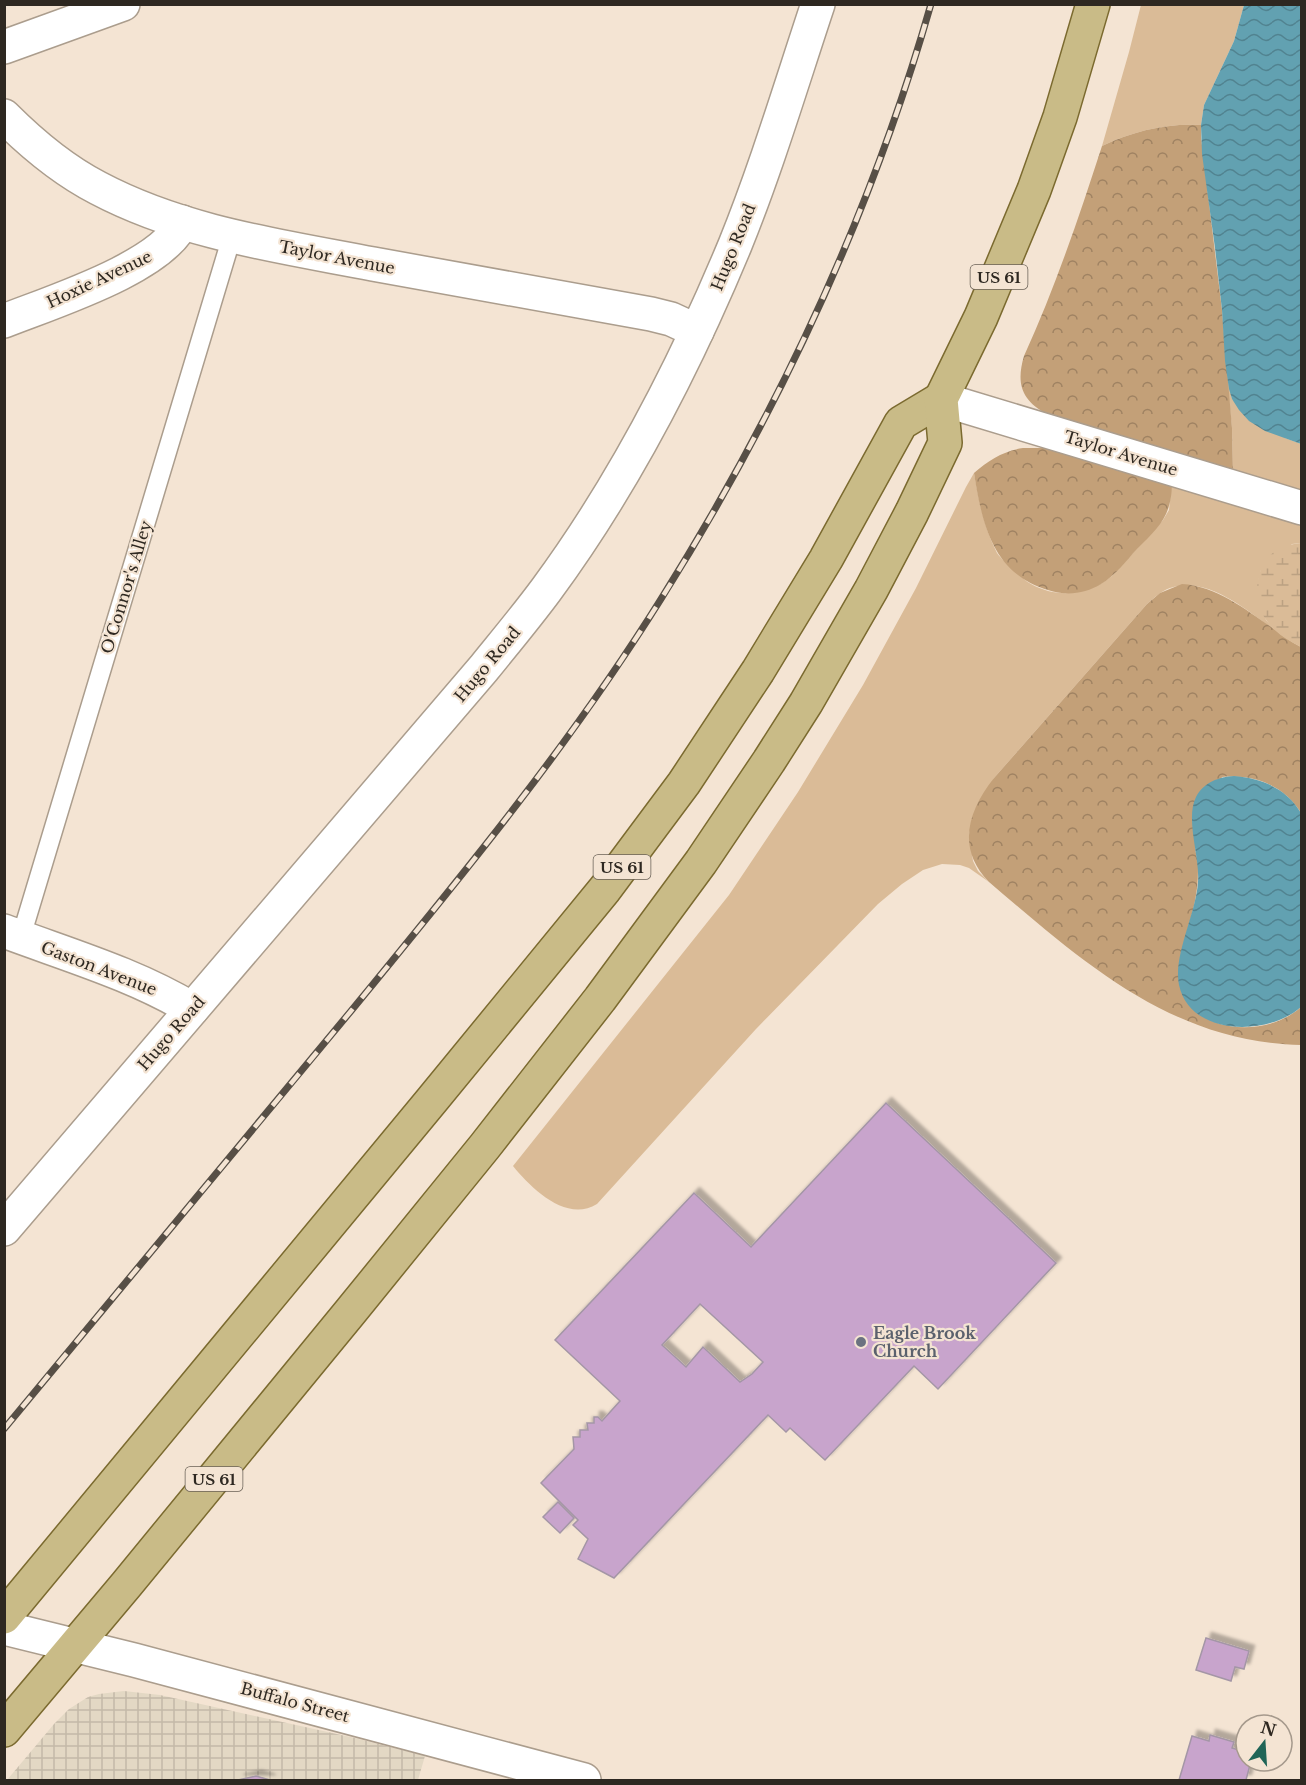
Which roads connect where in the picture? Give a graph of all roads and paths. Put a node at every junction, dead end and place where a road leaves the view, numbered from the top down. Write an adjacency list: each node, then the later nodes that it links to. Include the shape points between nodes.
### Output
1 (123, 4): 4 (street)
2 (818, 4): 9 (street, Hugo Road, via 753,199)
3 (1094, 4): 10 (main road, US 61, via 1034,190 981,317)
4 (4, 47)
5 (4, 116): 6 (street, Taylor Avenue, via 42,151 96,187 142,209)
6 (182, 222): 7 (street, Taylor Avenue); 8 (street, Hoxie Avenue, via 165,246 134,266)
7 (232, 236): 9 (street, Taylor Avenue, via 651,314); 12 (lane, O'Connor's Alley)
8 (4, 321)
9 (697, 331): 13 (street, Hugo Road, via 624,468 547,589 471,684)
10 (941, 399): 11 (street, Taylor Avenue); 15 (main road, US 61, via 901,423 758,671 684,783 605,889); 17 (main road, US 61, via 945,443 890,554 806,703 701,862 477,1155)
11 (1302, 508)
12 (13, 934): 13 (street, Gaston Avenue, via 143,982)
13 (192, 1010): 14 (street, Hugo Road)
14 (4, 1229)
15 (4, 1617)
16 (4, 1628): 17 (street, Buffalo Street)
17 (75, 1645): 18 (main road, US 61); 19 (street, Buffalo Street)
18 (4, 1730)
19 (584, 1780)

